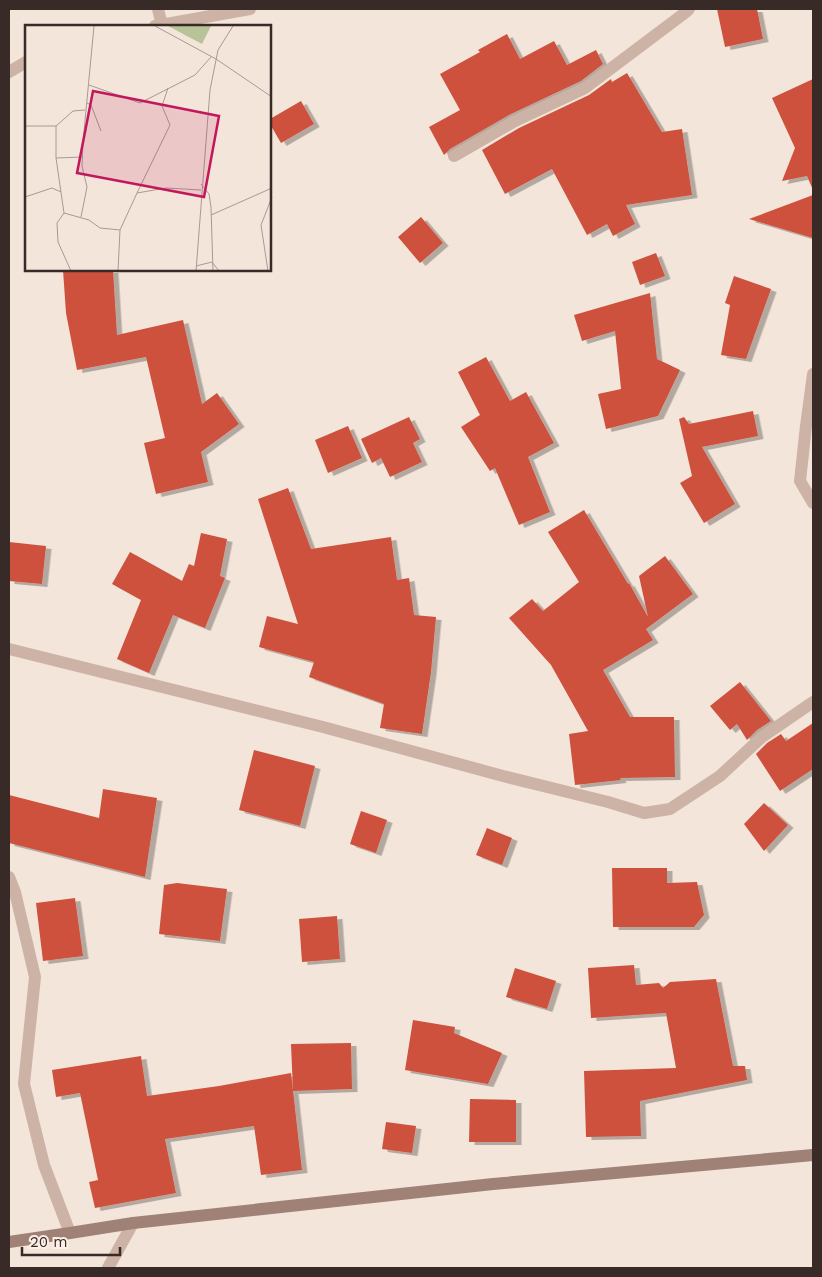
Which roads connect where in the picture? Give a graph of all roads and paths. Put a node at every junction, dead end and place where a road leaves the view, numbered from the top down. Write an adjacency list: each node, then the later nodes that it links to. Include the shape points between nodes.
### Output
1 (158, 9): 4 (street)
2 (250, 9): 5 (street)
3 (689, 9): 8 (street, via 585,88 515,121)
4 (158, 25)
5 (163, 25)
6 (25, 63): 7 (street)
7 (9, 72)
8 (454, 156)
9 (813, 374): 10 (street, via 800,482)
10 (813, 502)
11 (9, 649): 12 (street, via 323,727 644,813 670,809 720,776 762,737)
12 (813, 702)
13 (9, 877): 16 (street, via 35,978 24,1084 44,1165)
14 (813, 1156): 15 (street, via 493,1184)
15 (133, 1223): 16 (street); 18 (street)
16 (70, 1233): 17 (street)
17 (9, 1242)
18 (108, 1268)

